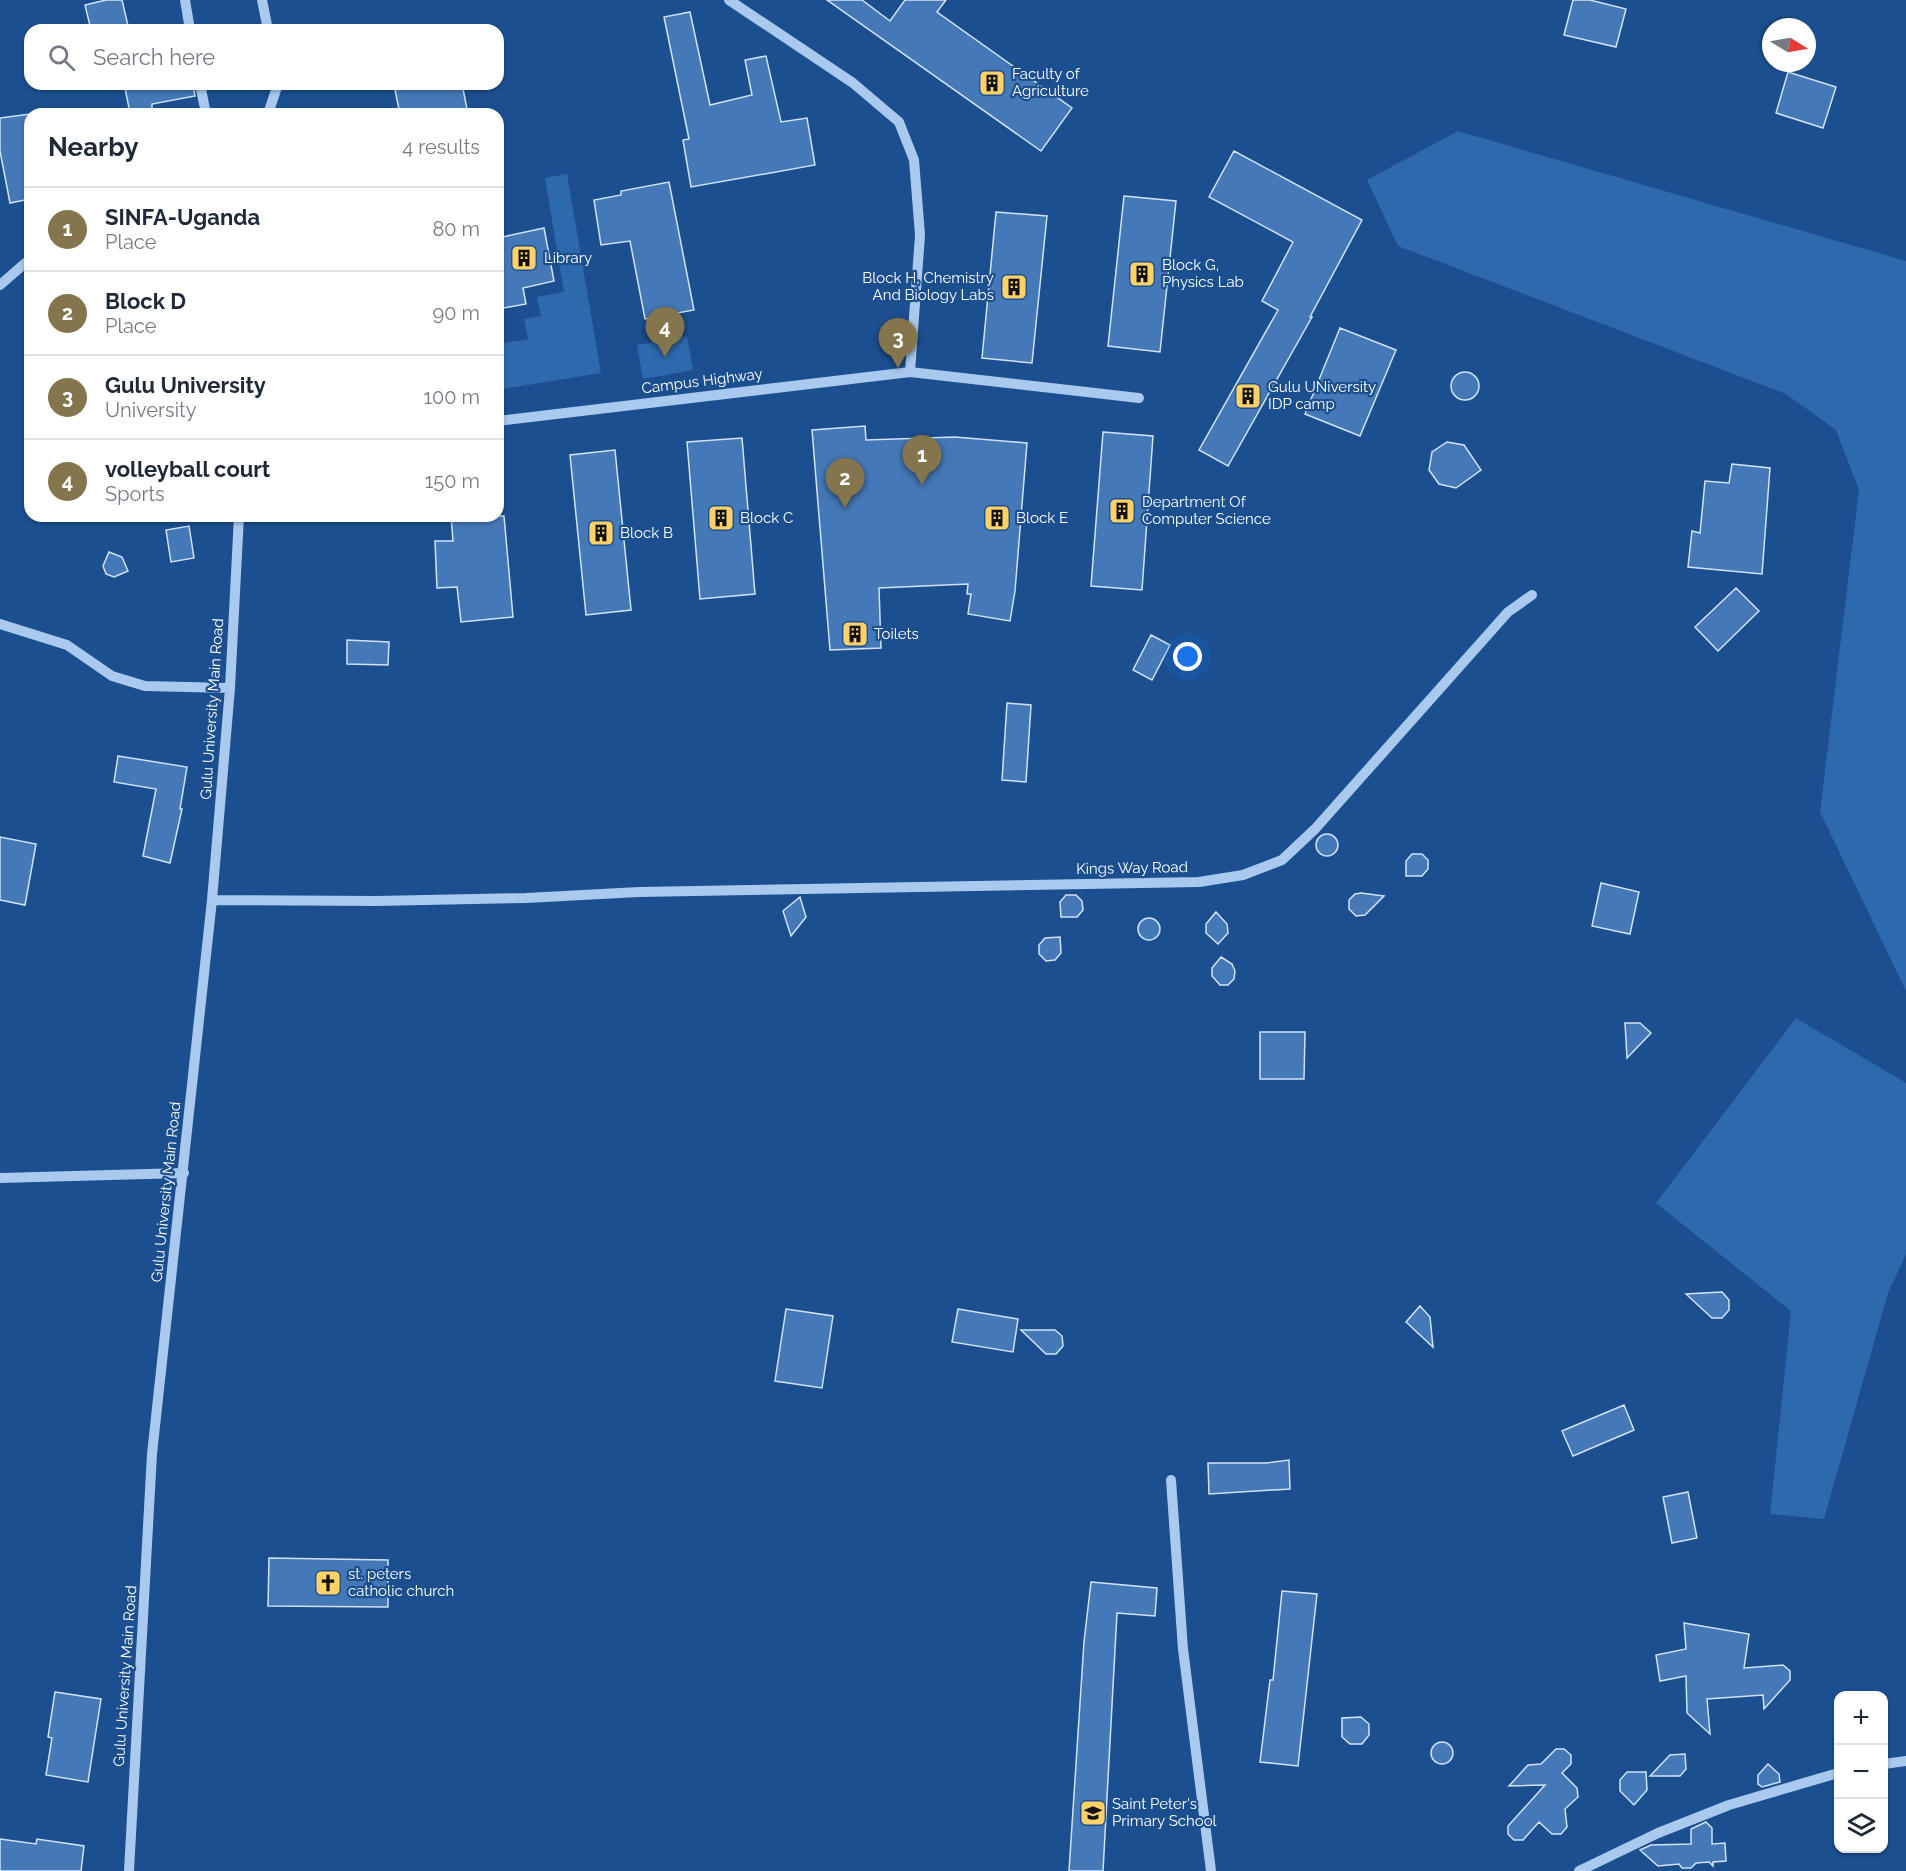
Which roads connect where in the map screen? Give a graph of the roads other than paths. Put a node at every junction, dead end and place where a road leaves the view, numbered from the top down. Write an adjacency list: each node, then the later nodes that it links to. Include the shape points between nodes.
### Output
1 (185, 0): 4 (street)
2 (262, 0): 5 (street)
3 (729, 0): 12 (street, via 853,83 899,122 914,160 920,235)
4 (189, 24)
5 (267, 24)
6 (201, 90): 8 (street)
7 (276, 90): 9 (street)
8 (205, 108)
9 (270, 108)
10 (24, 264): 11 (street)
11 (0, 285)
12 (910, 372): 13 (street, Campus Highway); 14 (street, Campus Highway)
13 (1139, 398)
14 (504, 420)
15 (239, 522): 18 (street, Gulu University Main Road)
16 (1532, 595): 19 (street, Kings Way Road, via 1508,612 1282,860 1243,875 1199,882 376,901)
17 (0, 624): 18 (street, via 67,645 123,680 145,686)
18 (230, 688): 19 (street, Gulu University Main Road)
19 (212, 900): 20 (street, Gulu University Main Road)
20 (184, 1173): 21 (street); 26 (street, Gulu University Main Road, via 152,1454)
21 (0, 1178)
22 (1171, 1480): 27 (street, via 1184,1649)
23 (1906, 1761): 24 (street)
24 (1888, 1763)
25 (1834, 1774): 28 (street, via 1729,1805 1658,1833)
26 (129, 1871)
27 (1211, 1871)
28 (1580, 1871)

